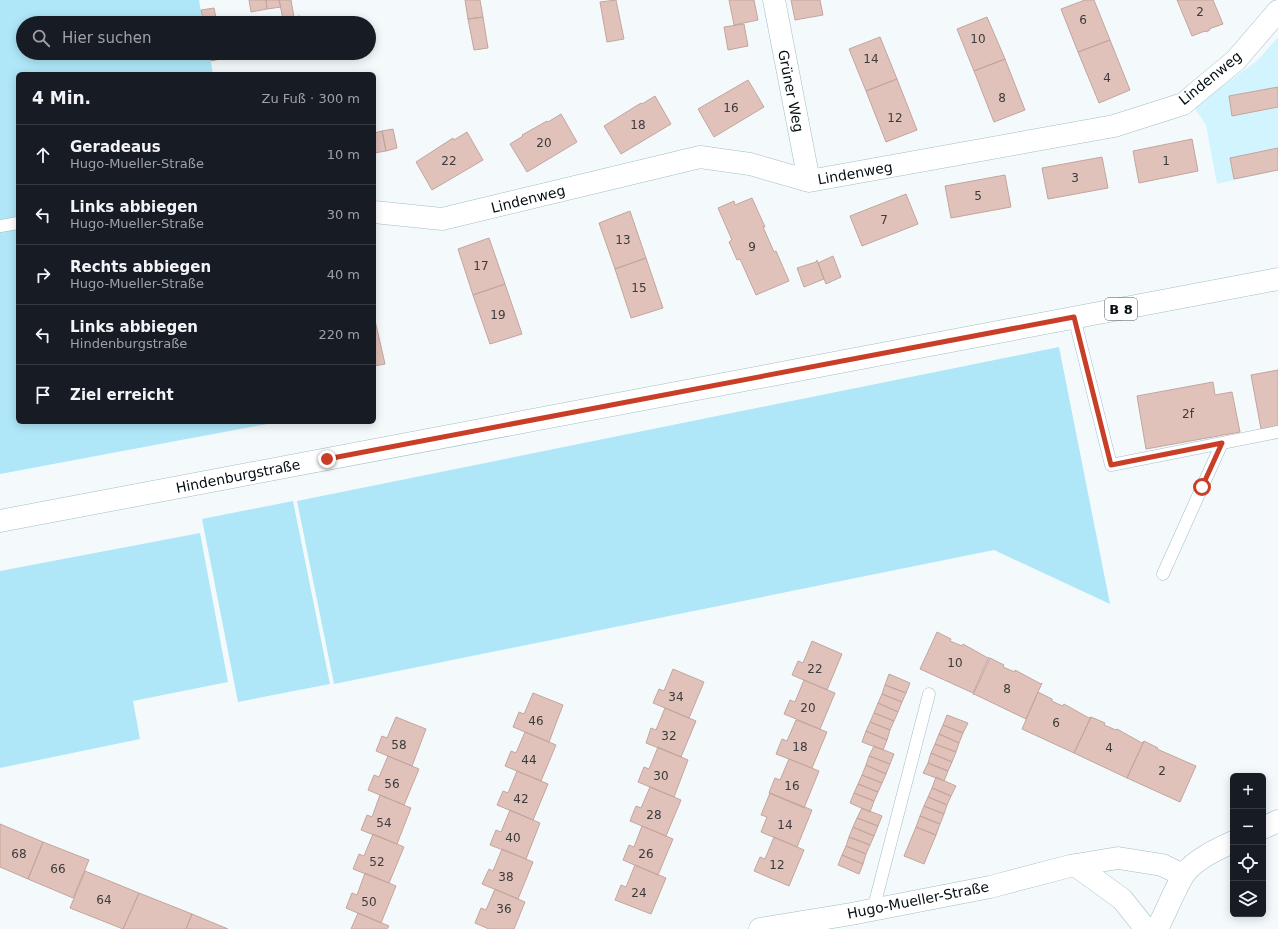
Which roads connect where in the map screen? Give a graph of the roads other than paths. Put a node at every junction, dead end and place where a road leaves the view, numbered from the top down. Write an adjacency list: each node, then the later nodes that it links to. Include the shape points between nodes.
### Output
1 (774, 0): 3 (street, Grüner Weg)
2 (1278, 12): 3 (street, Lindenweg, via 1236,60 1183,104 1114,126)
3 (809, 181): 4 (street, Lindenweg, via 750,164 700,157 442,219)
4 (376, 212)
5 (16, 222): 6 (lane)
6 (0, 226)
7 (1278, 279): 8 (street, Hindenburgstraße / B 8)
8 (1074, 317): 10 (lane, via 1111,465); 11 (street, Hindenburgstraße / B 8)
9 (1278, 432): 10 (lane)
10 (1222, 443): 12 (lane)
11 (0, 521)
12 (1163, 574)
13 (929, 694): 19 (lane)
14 (1278, 822): 15 (street)
15 (1266, 827)
16 (1230, 843): 18 (street, via 1192,866)
17 (1075, 865): 18 (street, Hugo-Mueller-Straße, via 1118,858 1162,865); 19 (street, Hugo-Mueller-Straße, via 990,887); 21 (street, via 1122,899)
18 (1183, 876): 22 (street)
19 (873, 910): 20 (street, Hugo-Mueller-Straße)
20 (760, 929)
21 (1146, 929)
22 (1157, 929)

